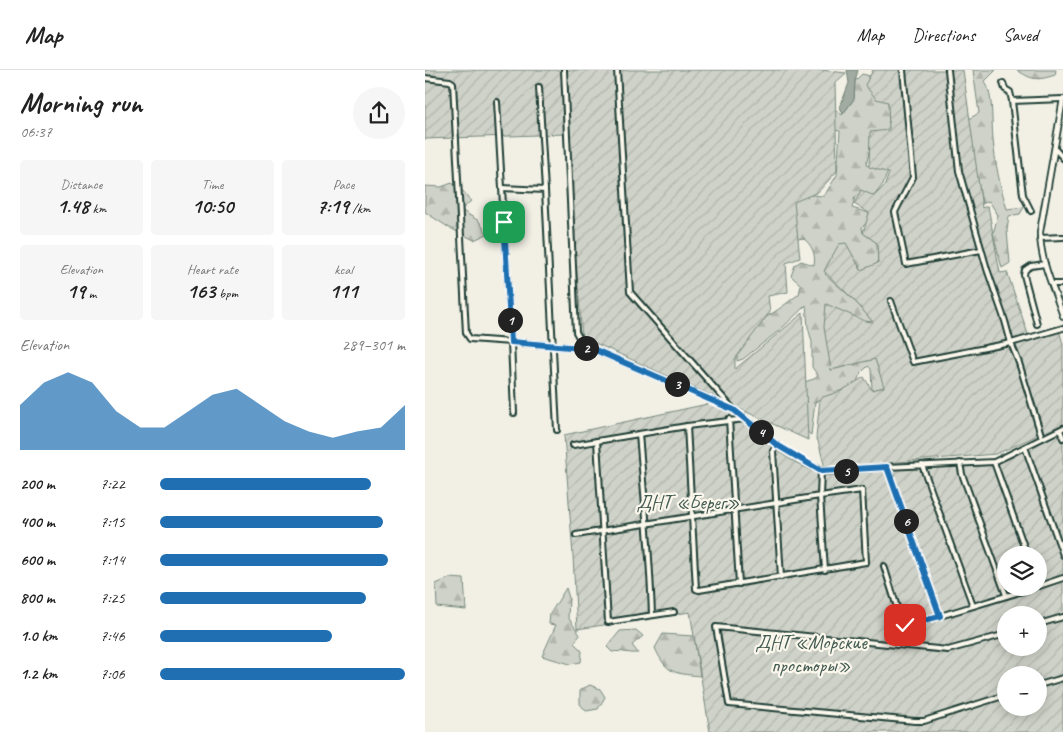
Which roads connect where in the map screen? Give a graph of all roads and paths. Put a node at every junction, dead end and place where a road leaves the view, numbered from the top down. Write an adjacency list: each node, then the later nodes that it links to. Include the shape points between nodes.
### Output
1 (564, 70): 27 (street, via 575,332)
2 (617, 70): 30 (street, via 631,292)
3 (903, 70): 18 (street, via 913,177 895,212 906,264)
4 (948, 70): 18 (street, via 958,163)
5 (425, 78): 26 (street, via 453,83 466,333 470,338)
6 (1003, 83): 9 (street)
7 (539, 87): 14 (street)
8 (1063, 99): 9 (street); 11 (main road)
9 (1012, 101): 15 (street, via 1023,195)
10 (497, 102): 13 (street)
11 (1055, 150): 12 (street); 17 (main road, via 1041,217)
12 (1063, 158)
13 (502, 188): 14 (street); 26 (street)
14 (545, 190): 29 (street)
15 (1031, 212)
16 (1063, 237): 17 (street)
17 (1040, 238): 19 (main road)
18 (981, 250): 28 (street)
19 (1045, 264): 20 (main road); 24 (street, via 1025,270)
20 (1052, 284): 21 (street); 23 (main road)
21 (1063, 284)
22 (891, 301): 28 (street, via 913,362)
23 (1063, 316)
24 (1037, 324)
25 (1063, 328): 28 (street)
26 (511, 342): 29 (street); 31 (street)
27 (585, 342)
28 (1011, 343): 38 (street)
29 (552, 345): 30 (street, via 593,349); 36 (street)
30 (734, 410): 32 (street)
31 (514, 412)
32 (745, 418): 33 (street); 42 (street)
33 (729, 420): 34 (street); 51 (street)
34 (687, 426): 37 (street); 52 (street)
35 (1062, 429): 38 (street); 39 (street)
36 (557, 430)
37 (639, 434): 40 (street); 53 (street)
38 (1042, 438): 43 (street)
39 (1063, 438)
40 (597, 441): 41 (street); 54 (street)
41 (573, 445)
42 (777, 445): 48 (street); 50 (street, via 773,451)
43 (1025, 447): 44 (street); 57 (street)
44 (994, 462): 45 (street); 56 (street)
45 (960, 463): 46 (street); 60 (street)
46 (922, 465): 47 (street); 66 (street)
47 (887, 467): 48 (street); 69 (street)
48 (821, 471): 49 (street)
49 (820, 496): 50 (street); 59 (street); 59 (street, via 860,490 863,493 866,562)
50 (777, 501): 51 (street); 61 (street)
51 (735, 509): 52 (street); 64 (street)
52 (692, 516): 53 (street); 64 (street, via 696,589)
53 (646, 525): 54 (street); 68 (street)
54 (602, 530): 55 (street); 68 (street, via 608,622)
55 (575, 535)
56 (1024, 546)
57 (1063, 555)
58 (884, 566): 69 (street, via 903,623 907,625)
59 (825, 570): 61 (street)
60 (997, 570)
61 (781, 576): 64 (street)
62 (1063, 578): 63 (street)
63 (1047, 583)
64 (739, 584)
65 (1003, 596): 66 (street)
66 (973, 606): 69 (street)
67 (673, 612): 68 (street)
68 (652, 615)
69 (940, 616)
70 (1063, 617): 71 (street)
71 (1047, 622)
72 (997, 636): 75 (street, via 948,650 716,627 729,704 915,722)
73 (1063, 678): 74 (street)
74 (1047, 683)
75 (997, 698)

